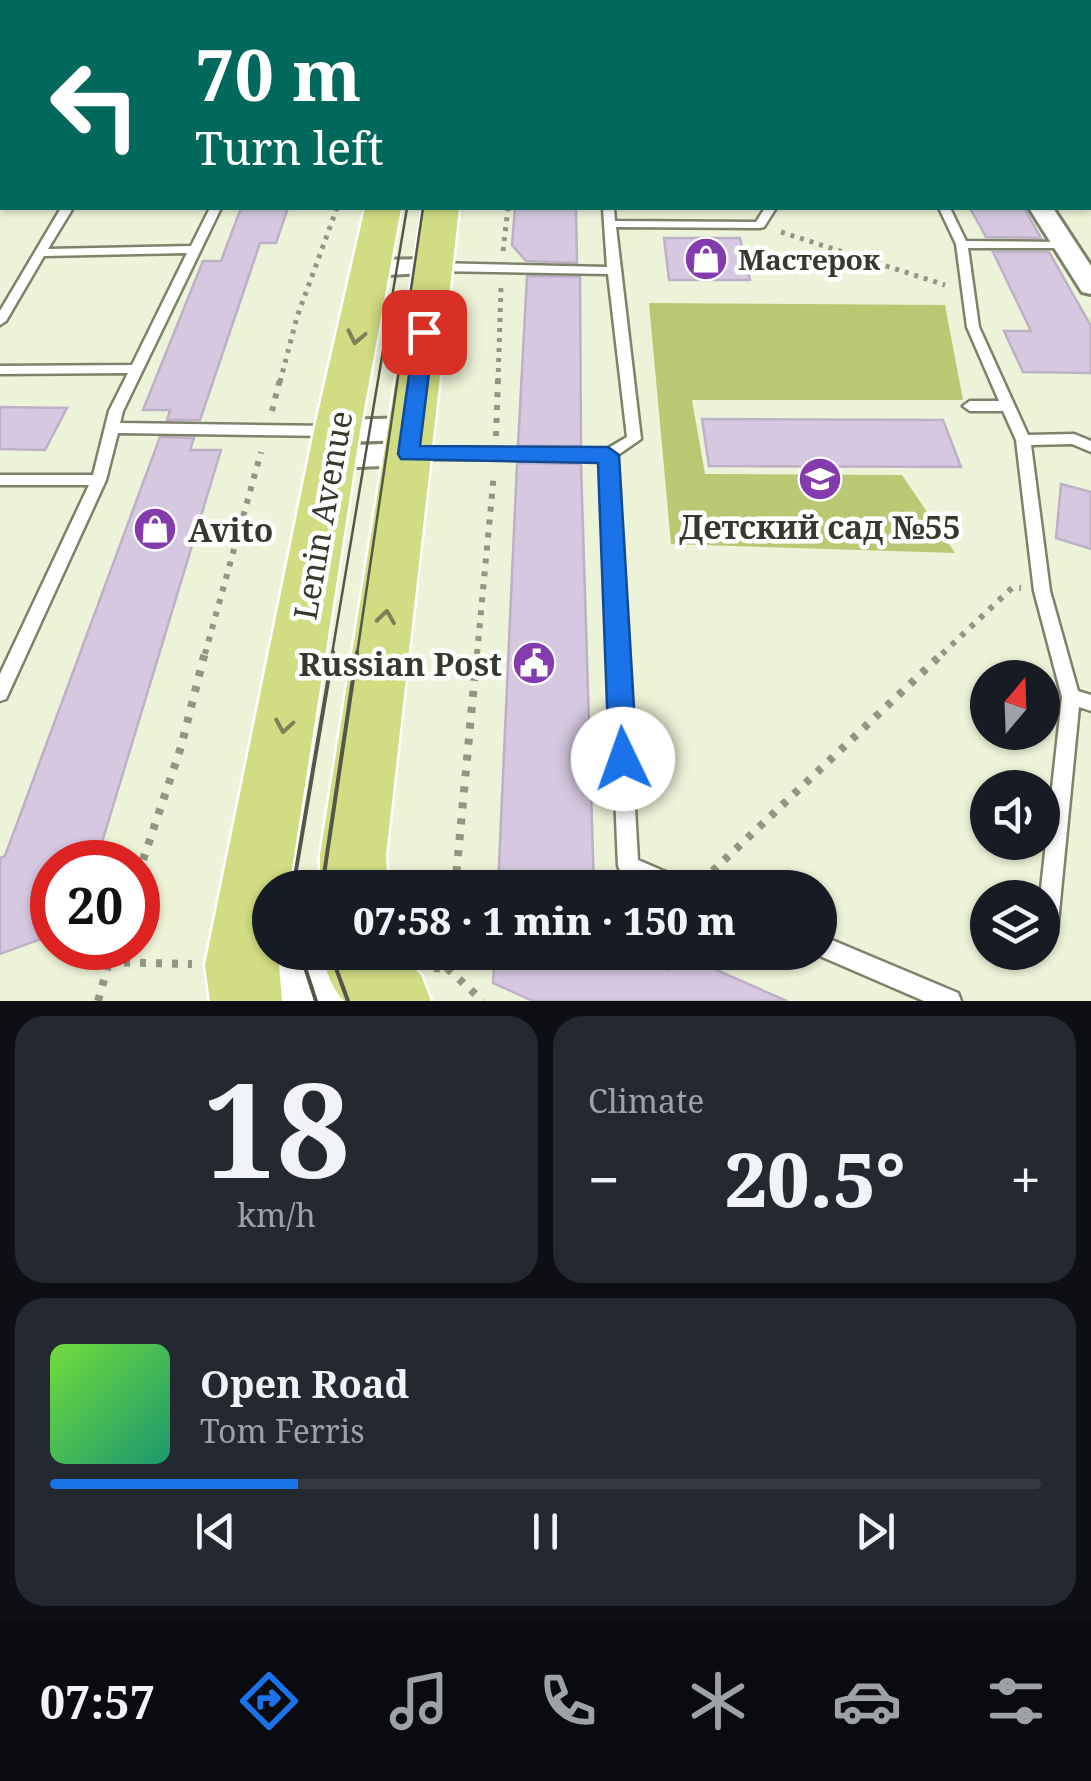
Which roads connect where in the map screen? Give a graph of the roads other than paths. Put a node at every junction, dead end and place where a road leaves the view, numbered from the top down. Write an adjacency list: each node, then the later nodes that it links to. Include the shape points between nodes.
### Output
1 (66, 210): 13 (lane)
2 (214, 210): 12 (lane)
3 (383, 210): 15 (main road, Lenin Avenue)
4 (441, 210): 14 (main road)
5 (610, 210): 9 (lane)
6 (769, 210): 9 (lane, via 760,225)
7 (946, 210): 10 (lane)
8 (1042, 210): 11 (street)
9 (610, 224): 16 (lane)
10 (962, 244): 11 (lane); 22 (lane, via 973,327)
11 (1064, 245): 17 (street)
12 (196, 249): 13 (lane); 20 (lane)
13 (40, 253): 18 (lane)
14 (433, 266): 15 (street); 16 (lane); 25 (main road)
15 (370, 268): 26 (main road, Lenin Avenue, one-way to 26)
16 (614, 271): 28 (lane, via 634,439)
17 (1091, 286)
18 (0, 320)
19 (0, 370): 20 (lane)
20 (136, 370): 23 (lane)
21 (970, 406): 22 (lane)
22 (1008, 406): 24 (lane)
23 (112, 428): 26 (lane, via 267,430); 30 (lane)
24 (1023, 440): 27 (lane, via 1074,439); 32 (lane, via 1042,591)
25 (410, 442): 26 (street); 28 (lane, via 496,455); 34 (main road, one-way to 25)
26 (334, 444): 39 (main road, Lenin Avenue, one-way to 39, via 241,965)
27 (1091, 447)
28 (608, 455): 35 (lane, via 628,866)
29 (0, 480): 30 (lane)
30 (99, 480): 31 (lane)
31 (0, 694)
32 (1071, 696): 33 (lane); 36 (lane)
33 (1091, 703)
34 (353, 870)
35 (637, 870)
36 (1052, 880)
37 (837, 953): 41 (lane)
38 (372, 973): 40 (main road)
39 (246, 1001)
40 (275, 1001)
41 (950, 1001)

